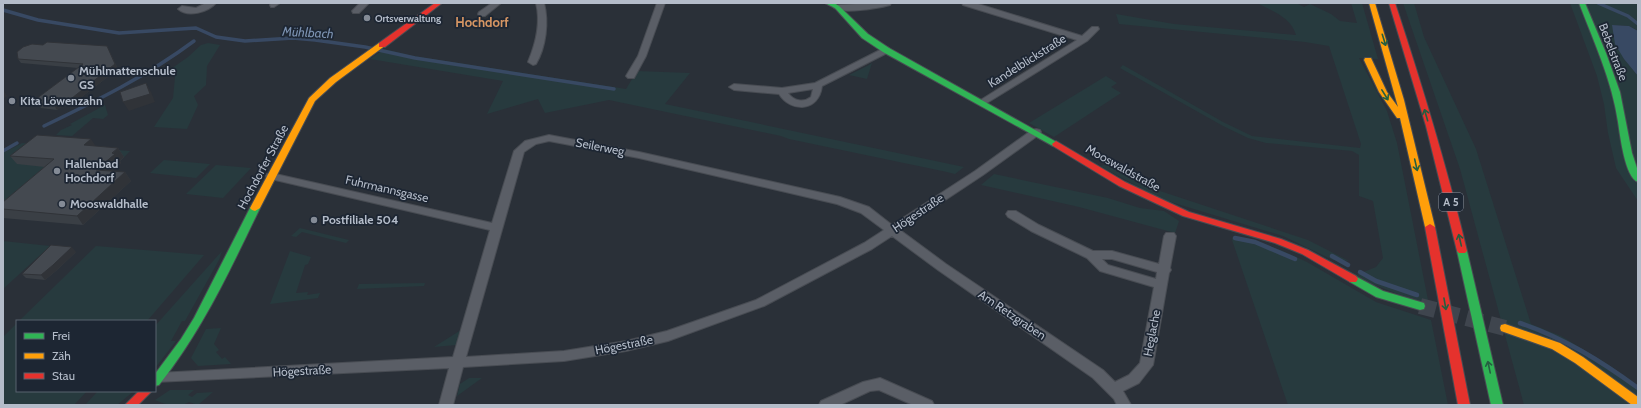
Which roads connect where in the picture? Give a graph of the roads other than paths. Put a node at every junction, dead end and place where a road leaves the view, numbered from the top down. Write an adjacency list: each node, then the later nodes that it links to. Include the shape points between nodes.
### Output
1 (212, 3): 14 (street, via 197,11)
2 (365, 3): 15 (street)
3 (439, 3): 29 (main road, Hochdorfer Straße, via 318,93)
4 (497, 3): 16 (street)
5 (540, 3): 21 (street, via 542,23 539,49)
6 (661, 3): 22 (street, via 642,56)
7 (828, 3): 13 (main road, Mooswaldstraße)
8 (887, 3): 13 (street, Mooswaldstraße, via 865,7)
9 (966, 3): 18 (street, Kandelblickstraße)
10 (1372, 3): 27 (main road, A 5, one-way to 27)
11 (1392, 3): 51 (main road, A 5, one-way to 11, via 1451,201)
12 (1582, 3): 30 (main road, Bebelstraße, via 1611,77 1619,105 1628,157)
13 (836, 7): 19 (main road, Mooswaldstraße, via 863,34)
14 (182, 9)
15 (356, 11)
16 (482, 14)
17 (1095, 29): 18 (street, Kandelblickstraße)
18 (1084, 38): 26 (street, Kandelblickstraße)
19 (886, 50): 23 (street); 26 (main road, Mooswaldstraße)
20 (1368, 60): 27 (main road, one-way to 27, via 1383,92)
21 (533, 62)
22 (631, 76)
23 (818, 85): 25 (street); 25 (street, via 814,100 805,104 788,100)
24 (734, 87): 25 (street)
25 (782, 91)
26 (982, 103): 28 (main road, Mooswaldstraße)
27 (1407, 127): 50 (main road, A 5, one-way to 50, via 1438,265)
28 (1036, 132): 33 (street, Högestraße); 38 (main road, Mooswaldstraße, via 1122,184 1152,199 1186,214 1285,244 1339,269 1380,294)
29 (271, 176): 32 (street, Fuhrmannsgasse); 41 (main road, Hochdorfer Straße, via 196,326)
30 (1638, 180)
31 (1012, 214): 35 (street)
32 (496, 228): 33 (street, Seilerweg, via 519,151 536,140 549,138 638,155 840,201 865,210); 40 (street, Seilerweg)
33 (892, 230): 40 (street, Högestraße, via 862,249 764,301 668,336 564,356); 42 (street, Am Retzgraben, via 1098,374)
34 (1170, 236): 36 (street, Heglache)
35 (1091, 255): 36 (street, via 1112,255); 37 (street, via 1104,268)
36 (1165, 270): 37 (street, Heglache)
37 (1162, 285): 42 (street, Heglache, via 1146,365 1134,379)
38 (1420, 306)
39 (1505, 328): 44 (main road, via 1556,346)
40 (457, 363): 41 (street, Högestraße); 46 (street)
41 (157, 380)
42 (1114, 389): 49 (street, Am Retzgraben)
43 (145, 392): 45 (main road)
44 (1638, 403)
45 (131, 405)
46 (446, 405)
47 (826, 405): 48 (street, via 868,386 880,384)
48 (927, 405)
49 (1124, 405)
50 (1464, 405)
51 (1497, 405)

